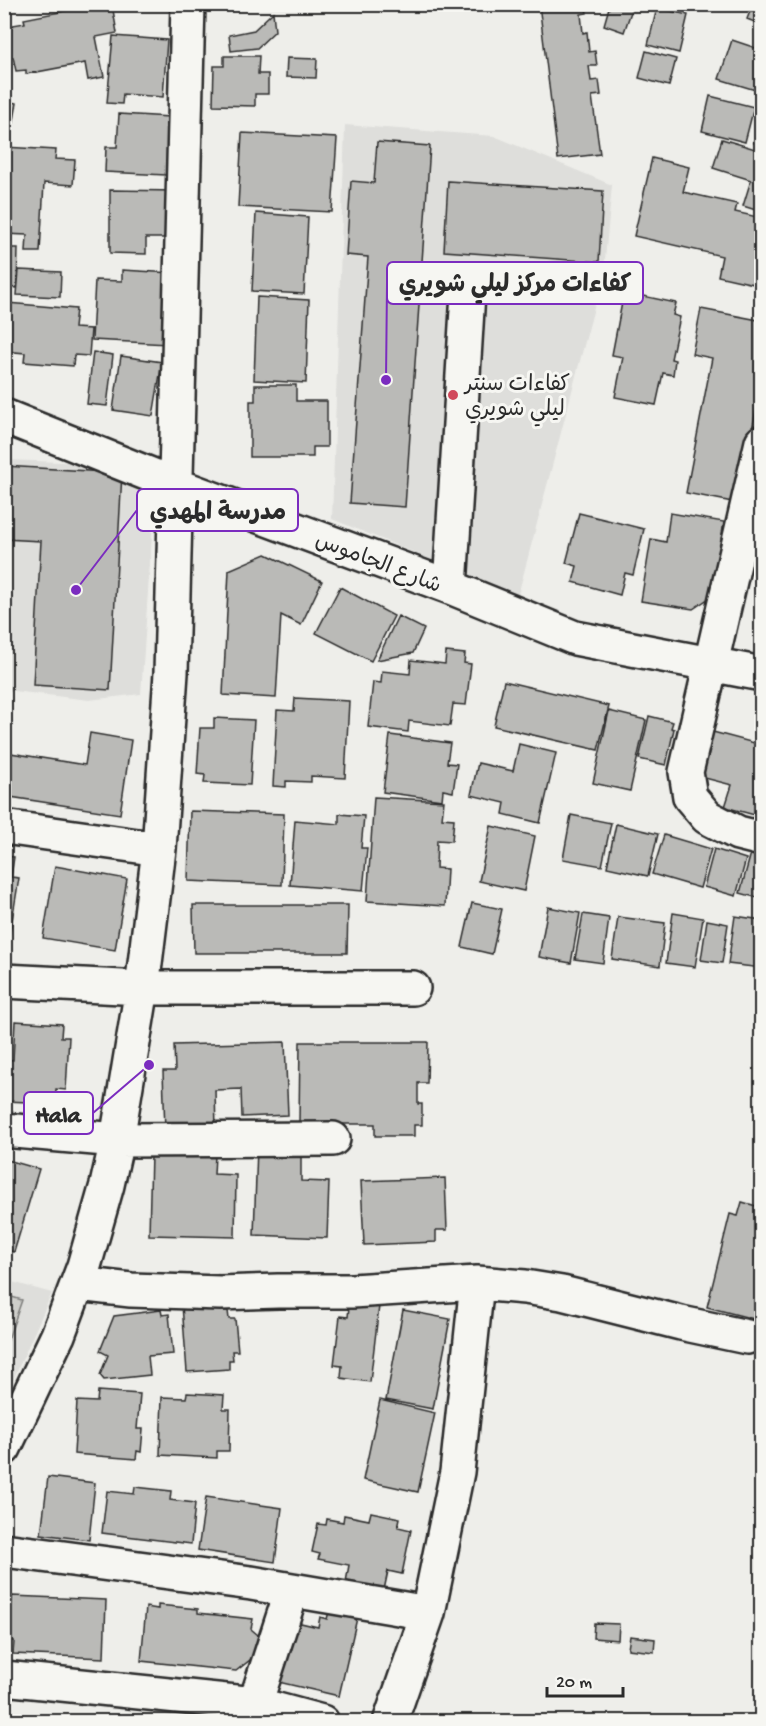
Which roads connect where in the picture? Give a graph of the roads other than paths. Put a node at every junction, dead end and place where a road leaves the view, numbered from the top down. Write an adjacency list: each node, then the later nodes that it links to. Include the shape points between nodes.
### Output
1 (188, 4): 5 (street)
2 (468, 293): 6 (street)
3 (4, 416): 5 (street, شارع الجاموس)
4 (762, 441): 7 (street)
5 (176, 485): 6 (street, شارع الجاموس); 11 (street, via 171,673)
6 (450, 587): 7 (street, شارع الجاموس, via 575,639)
7 (710, 664): 8 (street, شارع الجاموس); 10 (street, via 687,772 690,797 707,817 738,833)
8 (762, 674)
9 (4, 827): 11 (street)
10 (762, 839)
11 (159, 849): 13 (street)
12 (4, 981): 13 (street)
13 (142, 988): 14 (street); 17 (street)
14 (413, 988)
15 (4, 1130): 17 (street)
16 (333, 1139): 17 (street)
17 (117, 1140): 19 (street)
18 (477, 1283): 19 (street, via 352,1291 220,1293); 20 (street, via 562,1293); 24 (street, via 457,1472)
19 (78, 1284): 21 (street)
20 (747, 1337)
21 (4, 1448)
22 (4, 1550): 23 (street)
23 (292, 1590): 24 (street); 26 (street)
24 (428, 1613): 28 (street)
25 (4, 1678): 26 (street)
26 (255, 1704): 27 (street)
27 (322, 1722)
28 (390, 1722)

